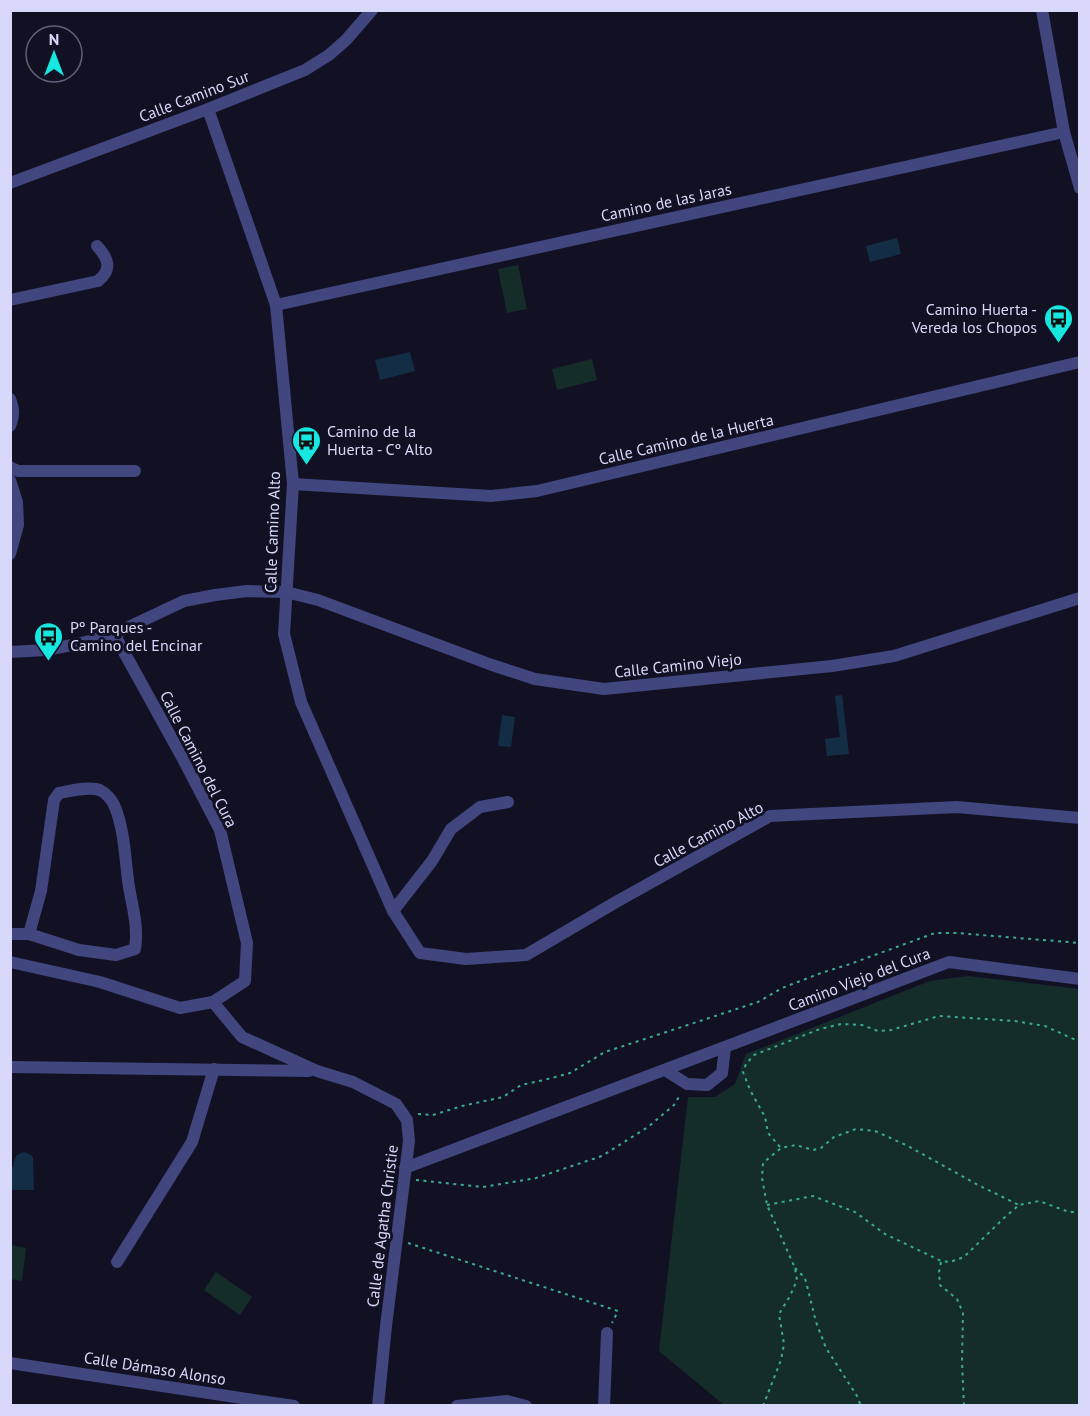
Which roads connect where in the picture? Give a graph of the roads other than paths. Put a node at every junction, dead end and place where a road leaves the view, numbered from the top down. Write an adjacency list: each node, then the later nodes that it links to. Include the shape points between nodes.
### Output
1 (372, 10): 3 (street, Calle Camino Sur, via 338,47 305,70)
2 (1042, 10): 4 (street)
3 (208, 109): 5 (street, Calle Camino Sur); 9 (street, Calle Camino Alto)
4 (1064, 132): 6 (street); 9 (street, Camino de las Jaras)
5 (10, 183)
6 (1080, 188)
7 (97, 246): 8 (street, via 106,256 108,266 105,276 98,281)
8 (10, 300)
9 (276, 305): 16 (street, Calle Camino Alto)
10 (1080, 362): 16 (street, Calle Camino de la Huerta, via 537,491 490,496)
11 (10, 399): 12 (street, via 14,408)
12 (10, 426)
13 (10, 467): 14 (street, via 18,471)
14 (135, 471)
15 (10, 480): 17 (street, via 17,502 18,525)
16 (294, 484): 18 (street, Calle Camino Alto)
17 (10, 554)
18 (286, 592): 19 (street, Calle Camino Viejo, via 318,600 535,679 604,689 894,656); 20 (street, Calle Camino Viejo, via 247,591 184,601); 24 (street, Calle Camino Alto, via 284,634 301,702)
19 (1080, 598)
20 (114, 634): 21 (street, Calle Camino Viejo, via 46,650); 29 (street, Calle Camino del Cura, via 220,830 247,943 245,981)
21 (10, 652)
22 (508, 802): 24 (street, via 480,807 452,829)
23 (1080, 818): 24 (street, Calle Camino Alto, via 957,807 770,816 526,955 466,959 420,953)
24 (393, 912)
25 (10, 934): 26 (street)
26 (29, 934): 26 (street, via 79,950 116,955 135,949 137,934 126,854 115,806 99,790 77,789 59,793 54,800 41,891)
27 (10, 962): 29 (street, Calle Camino del Cura, via 100,982 180,1008)
28 (1080, 979): 30 (street, Camino Viejo del Cura, via 949,962)
29 (213, 1002): 34 (street, via 242,1037)
30 (725, 1048): 33 (street, Camino Viejo del Cura); 33 (street, via 722,1073 707,1085 687,1084)
31 (10, 1067): 32 (street)
32 (214, 1069): 34 (street); 36 (street, via 192,1142)
33 (665, 1070): 35 (street, Camino Viejo del Cura)
34 (316, 1071): 35 (street, Calle de Agatha Christie, via 353,1082 396,1104 407,1120)
35 (405, 1173): 40 (street, Calle de Agatha Christie)
36 (117, 1262)
37 (607, 1333): 43 (street)
38 (10, 1363): 39 (street, Calle Dámaso Alonso)
39 (294, 1406)
40 (378, 1406)
41 (457, 1406): 42 (street, via 507,1401)
42 (526, 1406)
43 (604, 1406)

